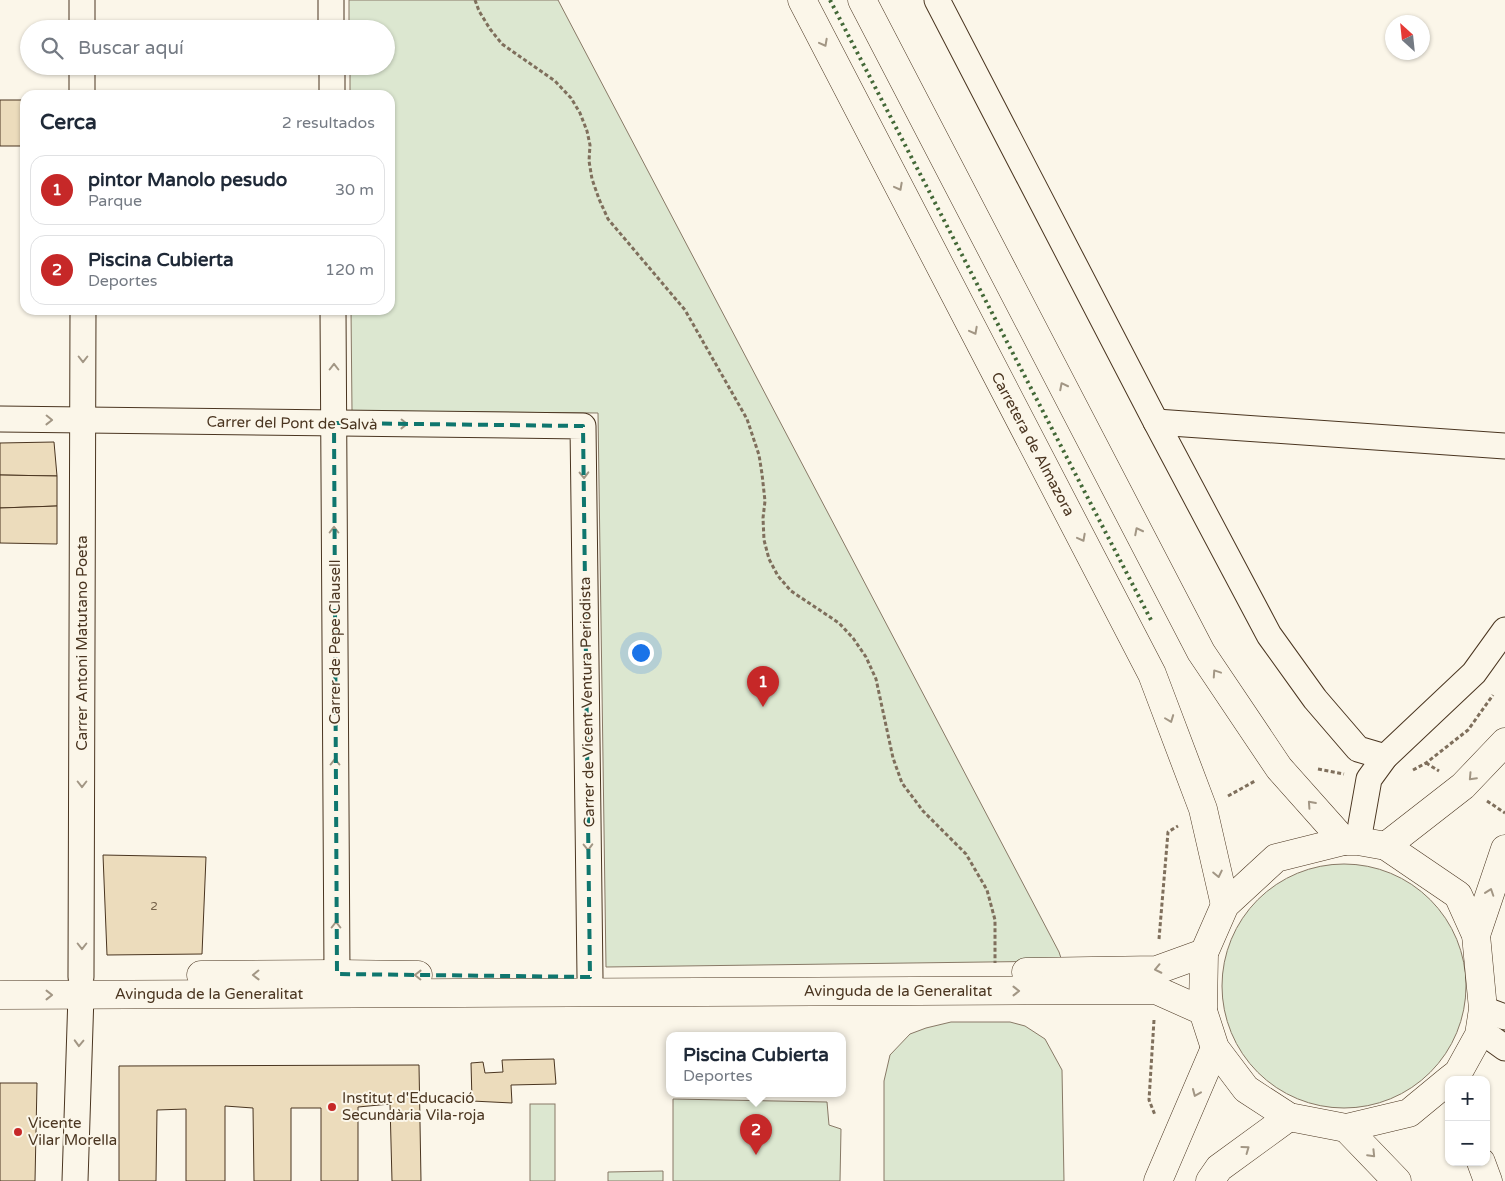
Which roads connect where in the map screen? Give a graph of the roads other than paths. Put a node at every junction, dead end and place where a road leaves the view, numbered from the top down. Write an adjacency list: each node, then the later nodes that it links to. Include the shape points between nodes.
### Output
1 (82, 0): 6 (street)
2 (331, 0): 7 (street)
3 (802, 0): 26 (main road, Carretera de Almazora, one-way to 26, via 1152,674 1203,809)
4 (862, 0): 23 (main road, one-way to 4, via 1279,768 1202,652)
5 (937, 0): 16 (street)
6 (82, 20)
7 (332, 20)
8 (82, 75): 10 (street)
9 (332, 75): 11 (street)
10 (82, 90)
11 (332, 90)
12 (83, 315): 15 (street, Carrer Antoni Matutano Poeta, one-way to 15)
13 (333, 315): 17 (street, Carrer de Pepe Clausell, one-way to 13)
14 (0, 419): 15 (street, Carrer del Pont de Salvà, one-way to 15)
15 (83, 420): 17 (street, Carrer del Pont de Salvà); 32 (street, Carrer Antoni Matutano Poeta, one-way to 32)
16 (1156, 422): 19 (street); 22 (street, via 1269,635 1314,699 1358,749)
17 (334, 423): 18 (street, Carrer del Pont de Salvà, one-way to 18); 30 (street, Carrer de Pepe Clausell, one-way to 17)
18 (583, 426): 31 (street, Carrer de Vicent Ventura Periodista, one-way to 31)
19 (1505, 446)
20 (1505, 630): 22 (street, via 1474,673)
21 (1505, 742): 24 (main road, one-way to 24, via 1463,786)
22 (1385, 757): 23 (street, via 1369,778)
23 (1351, 841): 24 (main road); 26 (main road, via 1276,858)
24 (1386, 846): 27 (main road, via 1458,895)
25 (1505, 849): 27 (main road, one-way to 25)
26 (1225, 904): 28 (main road)
27 (1476, 935): 35 (main road)
28 (1204, 953): 31 (main road, Avinguda de la Generalitat, one-way to 31, via 1157,970); 34 (main road)
29 (0, 977): 32 (main road, Avinguda de la Generalitat)
30 (337, 984): 31 (main road, Avinguda de la Generalitat); 32 (main road, Avinguda de la Generalitat)
31 (589, 985): 34 (main road, Avinguda de la Generalitat, one-way to 34, via 1156,990)
32 (81, 986): 33 (main road, Avinguda de la Generalitat, one-way to 32); 43 (street, Carrer Antoni Matutano Poeta, one-way to 43)
33 (0, 995)
34 (1203, 1011): 36 (main road)
35 (1489, 1019): 37 (street); 38 (main road)
36 (1215, 1048): 40 (main road, via 1246,1090); 44 (main road, one-way to 44)
37 (1505, 1048)
38 (1455, 1076)
39 (1445, 1085): 41 (main road, via 1408,1113)
40 (1289, 1117): 41 (main road); 45 (main road, one-way to 40, via 1219,1168)
41 (1346, 1128): 46 (main road, one-way to 46)
42 (1482, 1166): 47 (main road)
43 (75, 1181)
44 (1158, 1181)
45 (1210, 1181)
46 (1397, 1181)
47 (1488, 1181)

